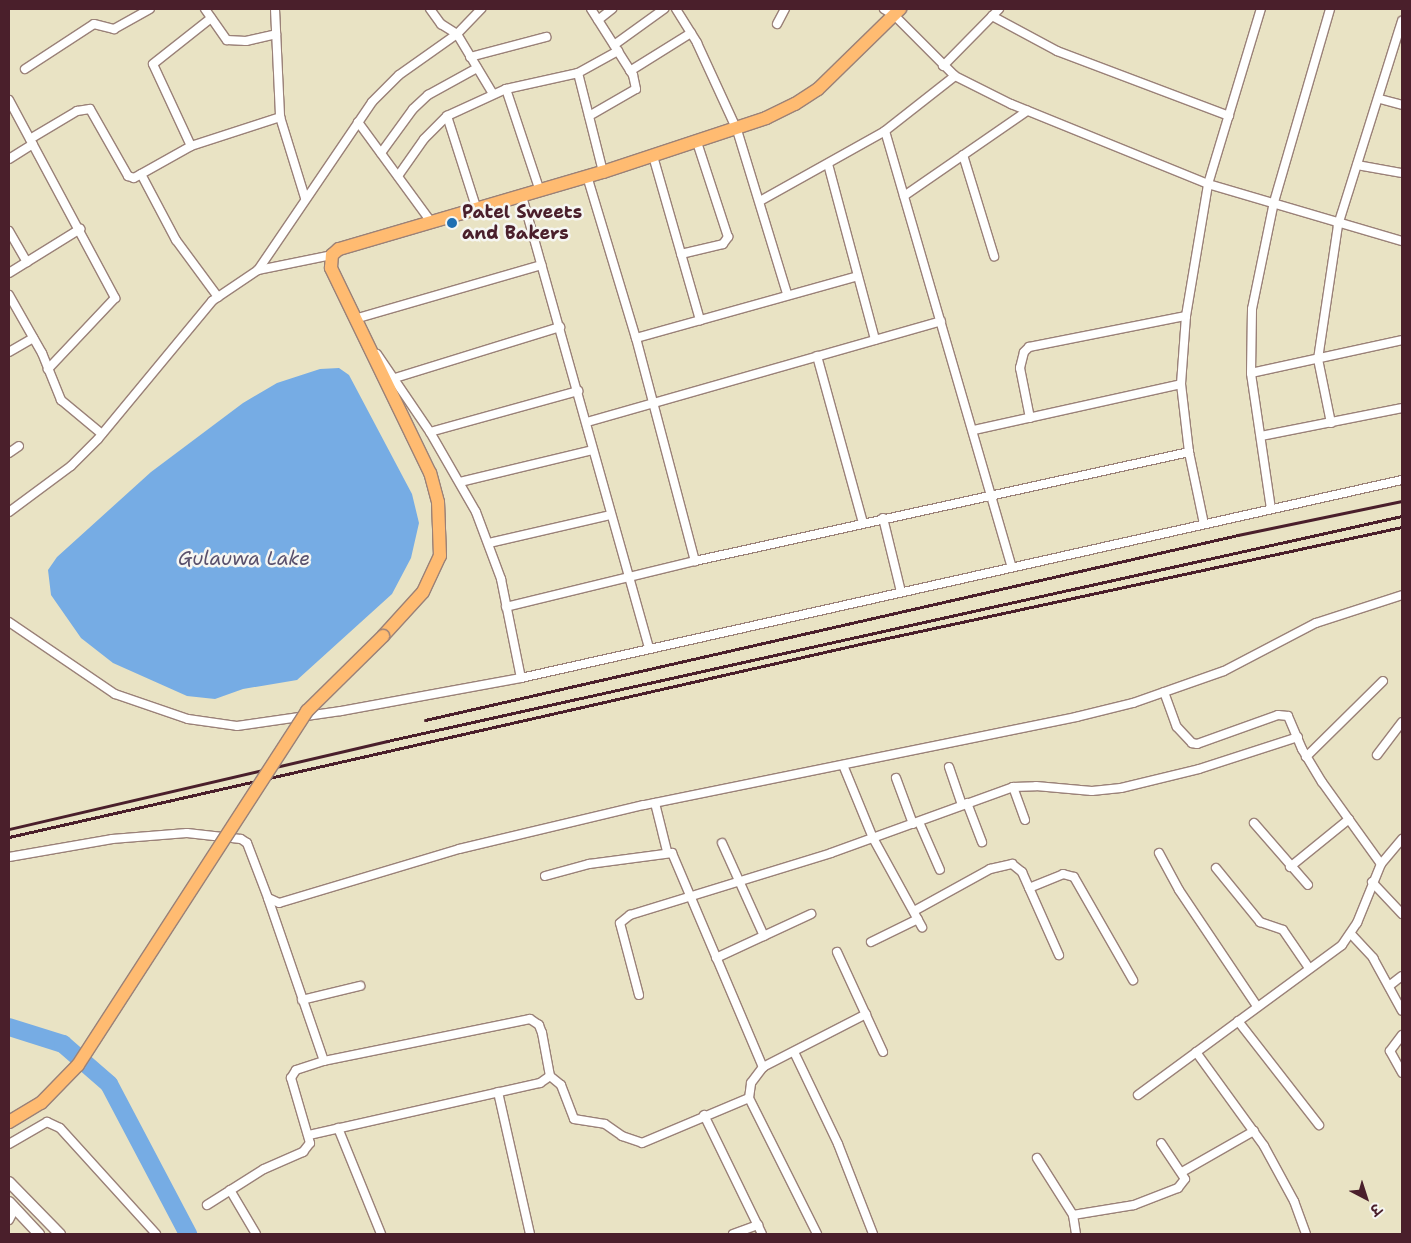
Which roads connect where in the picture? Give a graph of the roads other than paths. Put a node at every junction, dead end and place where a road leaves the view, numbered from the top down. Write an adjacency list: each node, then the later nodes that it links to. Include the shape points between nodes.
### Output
1 (150, 9): 28 (street, via 114,29 94,24)
2 (205, 9): 16 (street)
3 (275, 9): 21 (street)
4 (430, 9): 22 (street, via 441,24)
5 (481, 9): 22 (street)
6 (591, 9): 17 (street)
7 (612, 9): 17 (street)
8 (664, 9): 24 (street)
9 (676, 9): 20 (street)
10 (785, 9): 19 (street)
11 (999, 9): 15 (street)
12 (1262, 9): 40 (street)
13 (1330, 9): 65 (street)
14 (892, 11): 26 (street); 43 (main road, via 818,89 795,104)
15 (992, 16): 26 (street); 40 (street, via 1057,51)
16 (211, 18): 21 (street, via 221,35 235,42); 47 (street, via 153,64)
17 (598, 20): 24 (street)
18 (1402, 21): 35 (street)
19 (777, 24)
20 (692, 33): 29 (street); 43 (street)
21 (276, 34): 41 (street)
22 (457, 34): 25 (street); 42 (street, via 399,75 372,102)
23 (546, 38): 25 (street)
24 (616, 48): 29 (street); 30 (street)
25 (470, 57): 27 (street)
26 (944, 66): 31 (street)
27 (477, 68): 33 (street); 48 (street, via 428,95 413,109)
28 (25, 69)
29 (630, 71): 39 (street, via 636,84 633,93)
30 (578, 73): 32 (street); 39 (street)
31 (955, 76): 37 (street); 44 (street)
32 (506, 89): 33 (street); 60 (street)
33 (493, 94): 38 (street)
34 (9, 100): 45 (street)
35 (1380, 100): 36 (street); 53 (street)
36 (1402, 105)
37 (1027, 111): 49 (street); 59 (street)
38 (447, 116): 57 (street, via 424,139); 66 (street)
39 (589, 116): 54 (street)
40 (1229, 116): 59 (street)
41 (280, 117): 47 (street); 63 (street)
42 (358, 122): 48 (street); 63 (street)
43 (737, 130): 46 (main road); 64 (street)
44 (884, 131): 52 (street); 62 (street)
45 (32, 141): 51 (street); 56 (street, via 77,111 90,109 128,176 134,178); 69 (street)
46 (697, 142): 50 (main road); 72 (street, via 728,237 723,244)
47 (192, 146): 56 (street)
48 (381, 154): 57 (street)
49 (963, 155): 62 (street); 74 (street)
50 (653, 156): 54 (main road); 72 (street)
51 (9, 159)
52 (828, 164): 64 (street); 79 (street)
53 (1357, 165): 55 (street); 68 (street)
54 (603, 172): 58 (main road)
55 (1402, 173)
56 (141, 174): 82 (street, via 176,240)
57 (398, 176): 67 (street)
58 (587, 176): 60 (main road); 89 (street)
59 (1208, 184): 65 (street); 83 (street)
60 (540, 191): 61 (main road)
61 (522, 196): 66 (main road); 76 (street)
62 (904, 196): 86 (street)
63 (305, 198): 77 (street)
64 (760, 201): 81 (street)
65 (1274, 202): 68 (street); 97 (street, via 1252,309)
66 (477, 210): 67 (main road)
67 (432, 223): 73 (main road, via 339,249)
68 (1338, 225): 71 (street); 95 (street)
69 (80, 229): 75 (street); 96 (street, via 115,301 77,335)
70 (9, 231): 75 (street)
71 (1402, 241)
72 (682, 254): 85 (street)
73 (332, 255): 77 (street); 84 (main road, via 332,268)
74 (994, 256)
75 (27, 262): 78 (street)
76 (542, 265): 84 (street); 87 (street)
77 (258, 270): 82 (street)
78 (9, 273)
79 (858, 276): 81 (street); 90 (street)
80 (9, 294): 88 (street)
81 (787, 294): 85 (street)
82 (218, 297): 108 (street)
83 (1186, 316): 99 (street); 103 (street, via 1029,347 1024,352 1020,368)
84 (358, 318): 92 (main road)
85 (700, 320): 89 (street)
86 (941, 321): 90 (street); 106 (street)
87 (560, 328): 98 (street); 100 (street)
88 (33, 338): 93 (street); 96 (street)
89 (636, 338): 101 (street)
90 (874, 340): 94 (street)
91 (1402, 340): 95 (street)
92 (368, 343): 98 (street); 201 (main road, bridge, via 430,473 439,517 440,556 423,592 307,711 78,1065 41,1102)
93 (9, 352)
94 (817, 356): 101 (street); 121 (street)
95 (1318, 359): 97 (street); 105 (street)
96 (48, 369): 108 (street, via 61,400)
97 (1251, 373): 109 (street)
98 (396, 378): 107 (street)
99 (1181, 384): 103 (street); 112 (street)
100 (578, 391): 104 (street); 107 (street)
101 (651, 402): 104 (street); 124 (street)
102 (1402, 408): 105 (street)
103 (1030, 418): 106 (street)
104 (587, 422): 111 (street)
105 (1331, 423): 109 (street)
106 (974, 430): 116 (street)
107 (430, 432): 115 (street)
108 (102, 434): 118 (street, via 71,466)
109 (1261, 436): 117 (street)
110 (19, 446): 113 (street)
111 (592, 450): 115 (street); 119 (street)
112 (1189, 452): 116 (street); 122 (street)
113 (9, 454)
114 (1402, 480): 117 (street)
115 (460, 482): 123 (street)
116 (993, 494): 120 (street); 125 (street)
117 (1272, 509): 122 (street)
118 (9, 512)
119 (610, 515): 123 (street); 126 (street)
120 (883, 518): 121 (street); 127 (street)
121 (863, 523): 124 (street)
122 (1204, 524): 125 (street)
123 (489, 543): 129 (street)
124 (695, 561): 126 (street)
125 (1012, 567): 127 (street)
126 (628, 576): 129 (street); 131 (street)
127 (901, 592): 131 (street)
128 (1402, 595): 134 (street, via 1316,623 1224,671)
129 (506, 607): 132 (street)
130 (9, 622): 132 (street, via 115,694 188,719 236,726 341,712)
131 (649, 648): 132 (street)
132 (521, 678)
133 (1383, 681): 138 (street)
134 (1164, 692): 136 (street, via 1177,727 1192,744 1284,714 1291,720); 139 (street, via 1076,717)
135 (1402, 722): 137 (street)
136 (1298, 737): 138 (street); 142 (street, via 1199,769 1121,788 1092,791 1036,786)
137 (1377, 756)
138 (1306, 757): 145 (street)
139 (842, 765): 143 (street); 149 (street)
140 (948, 767): 144 (street)
141 (896, 778): 147 (street)
142 (1013, 788): 144 (street); 146 (street)
143 (656, 803): 153 (street); 166 (street, via 459,849 279,903)
144 (964, 804): 147 (street); 151 (street)
145 (1349, 819): 156 (street); 157 (street)
146 (1025, 820)
147 (916, 823): 149 (street); 159 (street)
148 (1254, 823): 157 (street)
149 (873, 838): 161 (street); 167 (street)
150 (1402, 839): 156 (street)
151 (982, 842)
152 (722, 843): 161 (street)
153 (668, 851): 160 (street, via 589,864); 165 (street, via 675,856)
154 (1159, 853): 185 (street, via 1179,890)
155 (9, 857): 166 (street, via 112,839 178,833 241,839 247,843)
156 (1381, 864): 162 (street)
157 (1290, 867): 163 (street)
158 (1216, 868): 178 (street, via 1260,922 1283,930)
159 (940, 870)
160 (545, 876)
161 (740, 882): 165 (street); 173 (street)
162 (1372, 882): 169 (street); 172 (street)
163 (1308, 885)
164 (1028, 888): 167 (street, via 1017,867 1004,864); 176 (street); 180 (street, via 1063,874 1074,877)
165 (689, 896): 177 (street); 183 (street, via 630,915 620,923)
166 (268, 898): 184 (street)
167 (914, 911): 170 (street)
168 (811, 914): 173 (street)
169 (1402, 914)
170 (918, 919): 171 (street); 174 (street)
171 (922, 927)
172 (1351, 934): 178 (street, via 1342,945); 182 (street, via 1373,958)
173 (764, 936): 177 (street)
174 (872, 942)
175 (837, 952): 187 (street)
176 (1059, 955)
177 (716, 958): 194 (street)
178 (1309, 968): 185 (street)
179 (1402, 976): 182 (street)
180 (1133, 980)
181 (360, 986): 184 (street)
182 (1389, 986): 186 (street)
183 (639, 995)
184 (302, 1000): 193 (street)
185 (1257, 1006): 188 (street)
186 (1402, 1011)
187 (866, 1014): 190 (street); 191 (street)
188 (1238, 1020): 192 (street); 202 (street)
189 (1402, 1035): 195 (street, via 1390,1051)
190 (794, 1052): 194 (street); 226 (street, via 838,1144)
191 (884, 1052)
192 (1196, 1052): 198 (street); 204 (street)
193 (324, 1062): 196 (street, via 530,1019 539,1024); 205 (street, via 296,1070 291,1078)
194 (764, 1067): 199 (street, via 750,1083)
195 (1402, 1073)
196 (550, 1076): 197 (street, via 540,1083); 200 (street, via 561,1085 574,1119 605,1124 642,1143)
197 (498, 1092): 203 (street); 222 (street)
198 (1138, 1095)
199 (749, 1098): 200 (street); 225 (street)
200 (704, 1115): 216 (street)
201 (9, 1122)
202 (1319, 1125)
203 (338, 1128): 205 (street); 221 (street)
204 (1254, 1131): 209 (street); 228 (street, via 1294,1201)
205 (309, 1135): 211 (street, via 308,1148 264,1168)
206 (1161, 1143): 209 (street)
207 (9, 1144): 219 (street, via 47,1122 60,1128)
208 (1037, 1158): 214 (street)
209 (1182, 1172): 214 (street, via 1183,1184 1165,1196 1134,1205)
210 (9, 1182): 218 (street)
211 (230, 1190): 213 (street); 220 (street)
212 (12, 1205): 215 (street); 217 (street)
213 (206, 1205)
214 (1073, 1215): 227 (street)
215 (9, 1220)
216 (758, 1225): 223 (street); 224 (street)
217 (40, 1234)
218 (60, 1234)
219 (156, 1234)
220 (256, 1234)
221 (381, 1234)
222 (530, 1234)
223 (733, 1234)
224 (762, 1234)
225 (817, 1234)
226 (873, 1234)
227 (1076, 1234)
228 (1306, 1234)

